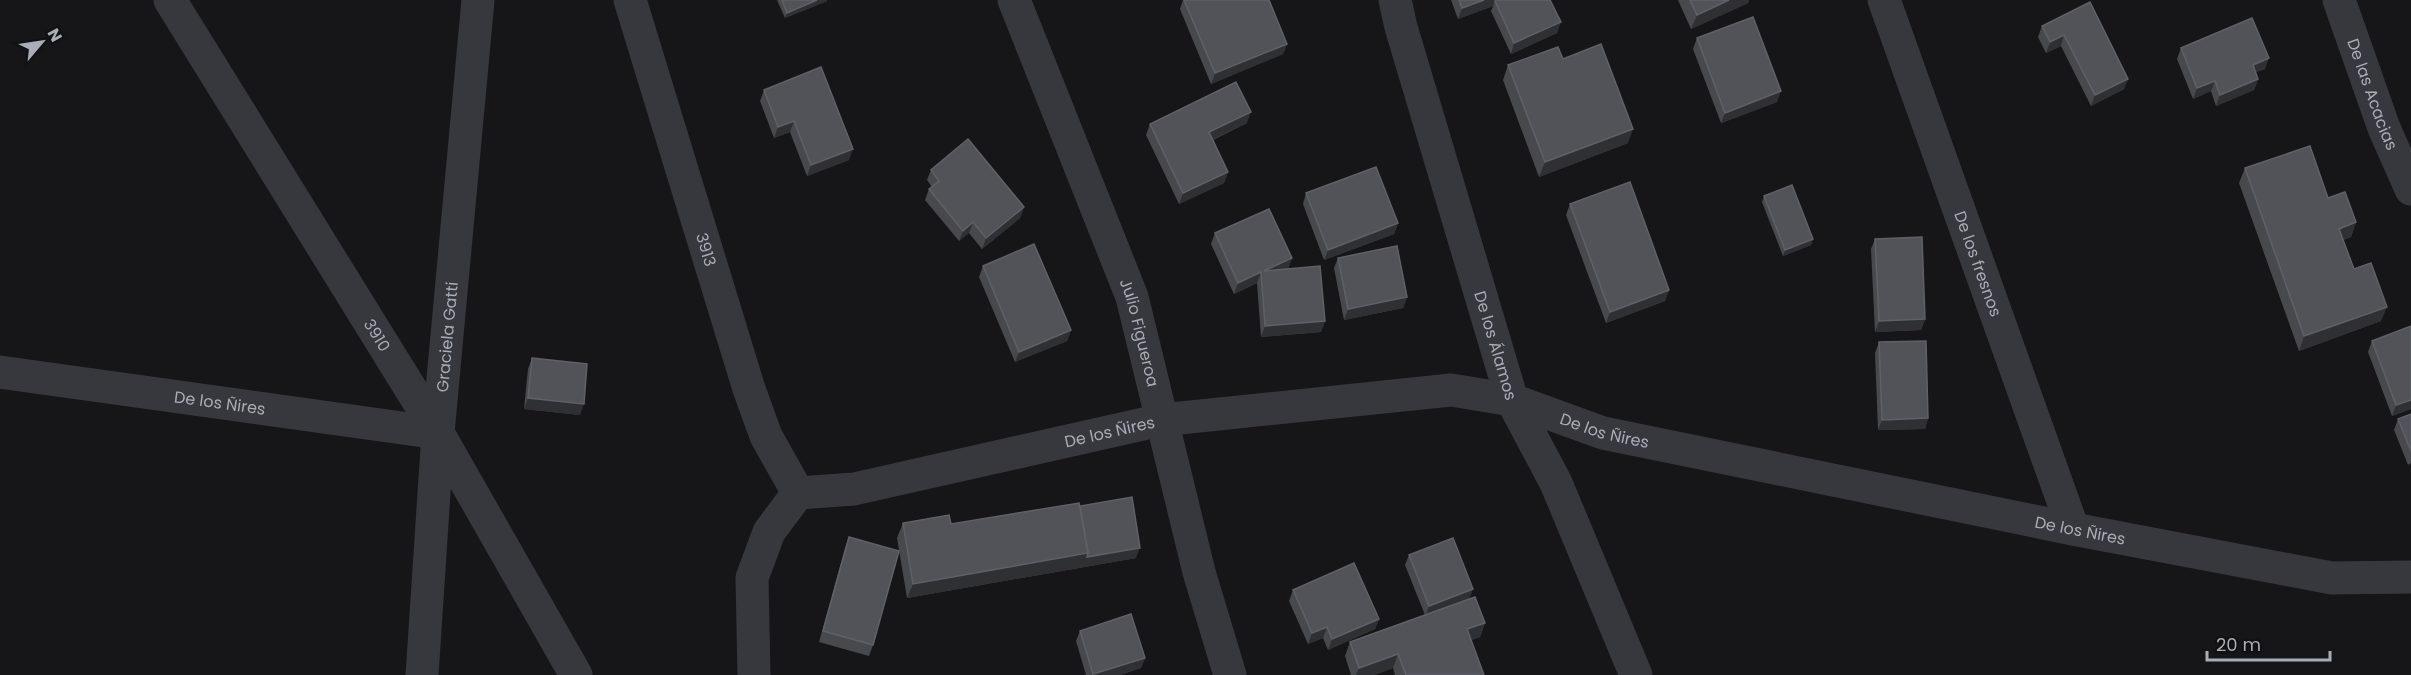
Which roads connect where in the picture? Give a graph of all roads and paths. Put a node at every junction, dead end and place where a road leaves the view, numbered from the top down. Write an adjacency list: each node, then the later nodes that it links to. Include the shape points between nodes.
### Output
1 (170, 0): 12 (street, 3910)
2 (478, 0): 12 (street, Graciela Gatti)
3 (630, 0): 13 (street, 3913, via 749,389 766,436)
4 (1014, 0): 11 (street, Julio Figueroa, via 1132,297)
5 (1395, 0): 10 (street, De los Álamos)
6 (1884, 0): 14 (street, De los fresnos)
7 (2338, 0): 8 (street, De las Acacias, via 2384,128)
8 (2411, 189)
9 (0, 372): 12 (street, De los Ñires)
10 (1512, 400): 11 (street, De los Ñires, via 1451,390); 14 (street, De los Ñires, via 1603,433); 20 (street, De los Álamos, via 1556,483)
11 (1161, 420): 13 (street, De los Ñires, via 854,489); 19 (street, Julio Figueroa, via 1199,572)
12 (438, 433): 16 (street, Graciela Gatti); 17 (street, 3910)
13 (798, 493): 18 (street, via 769,531 752,578)
14 (2073, 529): 15 (street, De los Ñires, via 2331,578)
15 (2411, 577)
16 (422, 675)
17 (576, 675)
18 (754, 675)
19 (1230, 675)
20 (1636, 675)

